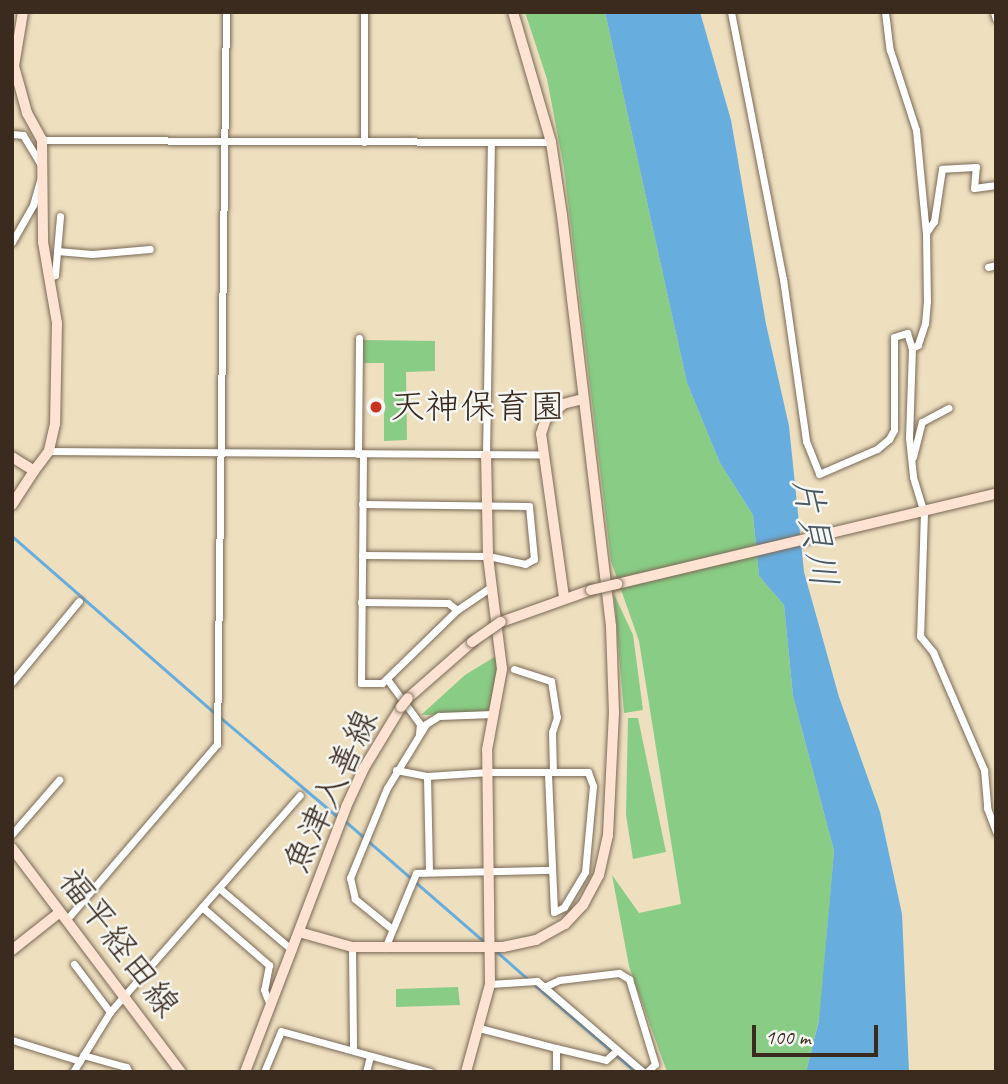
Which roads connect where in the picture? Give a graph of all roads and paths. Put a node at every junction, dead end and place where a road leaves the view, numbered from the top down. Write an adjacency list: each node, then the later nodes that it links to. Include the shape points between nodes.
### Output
1 (23, 12): 10 (street, via 14,66 27,113)
2 (226, 12): 11 (street)
3 (364, 12): 12 (street)
4 (513, 12): 13 (street)
5 (731, 12): 24 (street, via 783,279 806,441 819,474 877,449 889,439 894,430 894,337 907,333)
6 (886, 12): 18 (street, via 890,50 916,130)
7 (994, 12): 8 (street)
8 (996, 19)
9 (12, 134): 15 (street, via 23,135 33,145)
10 (42, 140): 11 (street); 15 (street)
11 (226, 141): 12 (street); 28 (street)
12 (364, 142): 14 (street)
13 (551, 142): 14 (street); 25 (street)
14 (491, 143): 31 (street)
15 (44, 175): 19 (street); 22 (street, via 43,242)
16 (996, 185): 18 (street, via 974,188 976,167 945,165 934,221)
17 (60, 216): 21 (street)
18 (926, 233): 24 (street, via 925,323 918,345)
19 (12, 242)
20 (150, 249): 21 (street, via 92,254)
21 (57, 251): 22 (street, via 55,275)
22 (49, 277): 27 (street, via 57,323 55,424)
23 (359, 338): 29 (street)
24 (912, 348): 33 (street, via 909,438)
25 (583, 399): 30 (street, via 563,404 547,419); 71 (street, via 614,671 608,835 599,875 583,905 565,924 536,940)
26 (948, 408): 33 (street, via 922,422)
27 (49, 451): 28 (street); 34 (street)
28 (222, 454): 29 (street); 66 (street, via 218,744)
29 (360, 454): 31 (street); 36 (street)
30 (540, 454): 31 (street); 43 (street)
31 (486, 456): 38 (street)
32 (12, 457): 34 (street)
33 (913, 457): 39 (street)
34 (34, 471): 37 (street)
35 (996, 494): 39 (street)
36 (362, 504): 38 (street); 40 (street)
37 (12, 505)
38 (486, 505): 41 (street); 41 (street, via 529,506 534,559 525,564)
39 (919, 514): 43 (street, 魚津入善線, bridge); 58 (street, via 920,636 933,652 984,770 987,807)
40 (362, 555): 41 (street); 45 (street)
41 (488, 556): 42 (street)
42 (491, 587): 46 (street); 50 (street, via 502,669)
43 (564, 597): 68 (street, 魚津入善線, bridge, via 501,622 408,698 364,768)
44 (79, 601): 49 (street)
45 (361, 602): 46 (street, via 448,603); 48 (street, via 361,682)
46 (457, 610): 48 (street)
47 (514, 669): 54 (street, via 551,681 557,717)
48 (387, 679): 51 (street, via 420,724)
49 (12, 682)
50 (493, 714): 51 (street, via 439,716); 53 (street)
51 (419, 734): 52 (street)
52 (396, 770): 55 (street); 67 (street, via 350,878 355,899)
53 (489, 772): 54 (street); 55 (street); 63 (street)
54 (551, 772): 62 (street); 62 (street, via 588,772 593,786 585,872 564,907 554,912)
55 (427, 776): 61 (street)
56 (59, 780): 59 (street)
57 (300, 795): 64 (street)
58 (996, 832)
59 (12, 834)
60 (12, 848): 66 (street, 福平経田線)
61 (429, 870): 63 (street); 67 (street, via 416,873)
62 (551, 870): 63 (street)
63 (490, 871): 71 (street)
64 (219, 888): 65 (street); 73 (street)
65 (202, 907): 77 (street); 78 (street, via 269,965 264,990)
66 (64, 916): 72 (street); 77 (street, 福平経田線)
67 (391, 929): 70 (street)
68 (299, 932): 69 (street); 73 (street, 魚津入善線)
69 (352, 947): 70 (street); 83 (street)
70 (385, 949): 71 (street)
71 (491, 949): 75 (street)
72 (12, 950)
73 (292, 950): 78 (street, 魚津入善線)
74 (74, 964): 79 (street)
75 (490, 984): 76 (street, via 537,981); 80 (street)
76 (544, 987): 84 (street); 96 (street, via 559,980 619,973 629,979 655,1064)
77 (126, 995): 79 (street); 89 (street, 福平経田線)
78 (271, 1006): 90 (street, 魚津入善線)
79 (110, 1012): 86 (street)
80 (479, 1028): 82 (street); 94 (street)
81 (13, 1042): 86 (street)
82 (556, 1048): 84 (street, via 606,1060); 95 (street)
83 (353, 1050): 85 (street); 91 (street, via 281,1031)
84 (617, 1050): 96 (street)
85 (370, 1056): 92 (street); 93 (street)
86 (81, 1058): 87 (street); 88 (street, via 126,1067)
87 (73, 1072)
88 (128, 1072)
89 (181, 1072)
90 (245, 1072)
91 (264, 1072)
92 (366, 1072)
93 (430, 1072)
94 (466, 1072)
95 (556, 1072)
96 (645, 1072)

